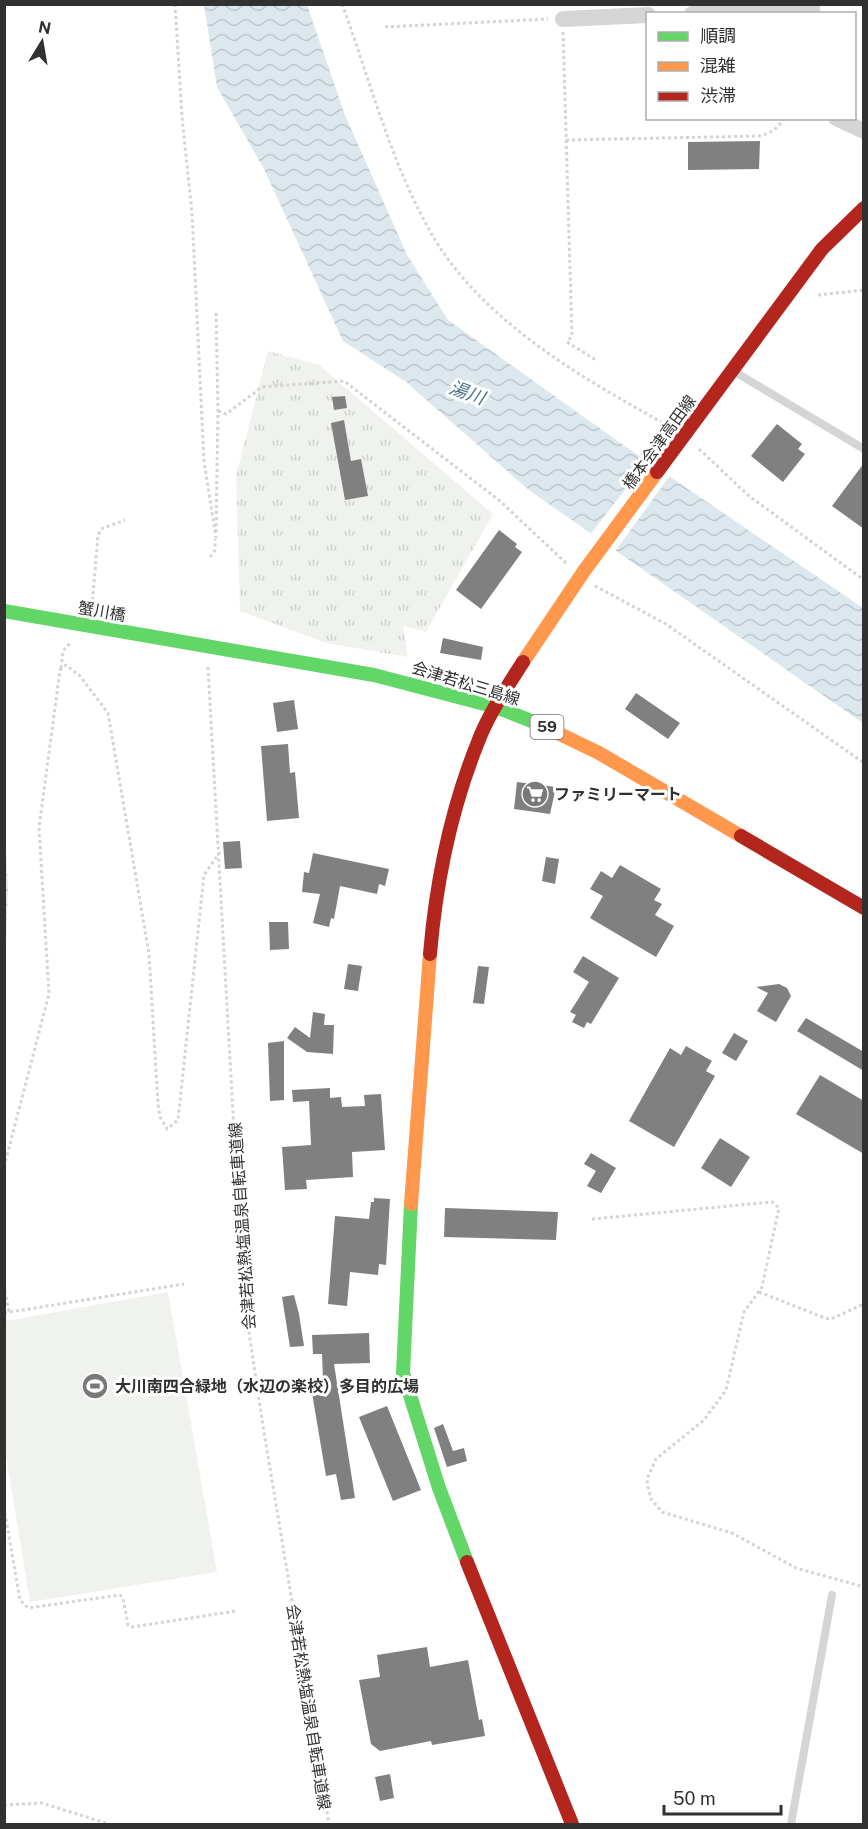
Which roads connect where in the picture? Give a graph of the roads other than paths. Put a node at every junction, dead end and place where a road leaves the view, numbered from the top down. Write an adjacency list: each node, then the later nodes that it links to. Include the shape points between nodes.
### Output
1 (812, 9): 2 (street)
2 (740, 12)
3 (646, 15): 4 (street)
4 (563, 19)
5 (840, 120): 6 (street)
6 (864, 131)
7 (864, 208): 8 (main road, 橋本会津高田線, via 822,249)
8 (732, 370): 10 (lane); 14 (main road, 橋本会津高田線, via 683,439 577,569)
9 (864, 439): 10 (lane)
10 (849, 441): 11 (lane)
11 (864, 449)
12 (4, 610): 13 (main road, 蟹川橋 / 59)
13 (194, 643): 14 (main road, 会津若松三島線 / 59, via 408,678)
14 (496, 707): 15 (main road, 会津若松三島線 / 59, via 599,753); 17 (main road, 橋本会津高田線, via 478,741 460,793 442,864 432,927 415,1129 403,1374 463,1550)
15 (864, 908)
16 (832, 1594): 18 (lane)
17 (572, 1824)
18 (791, 1824)

